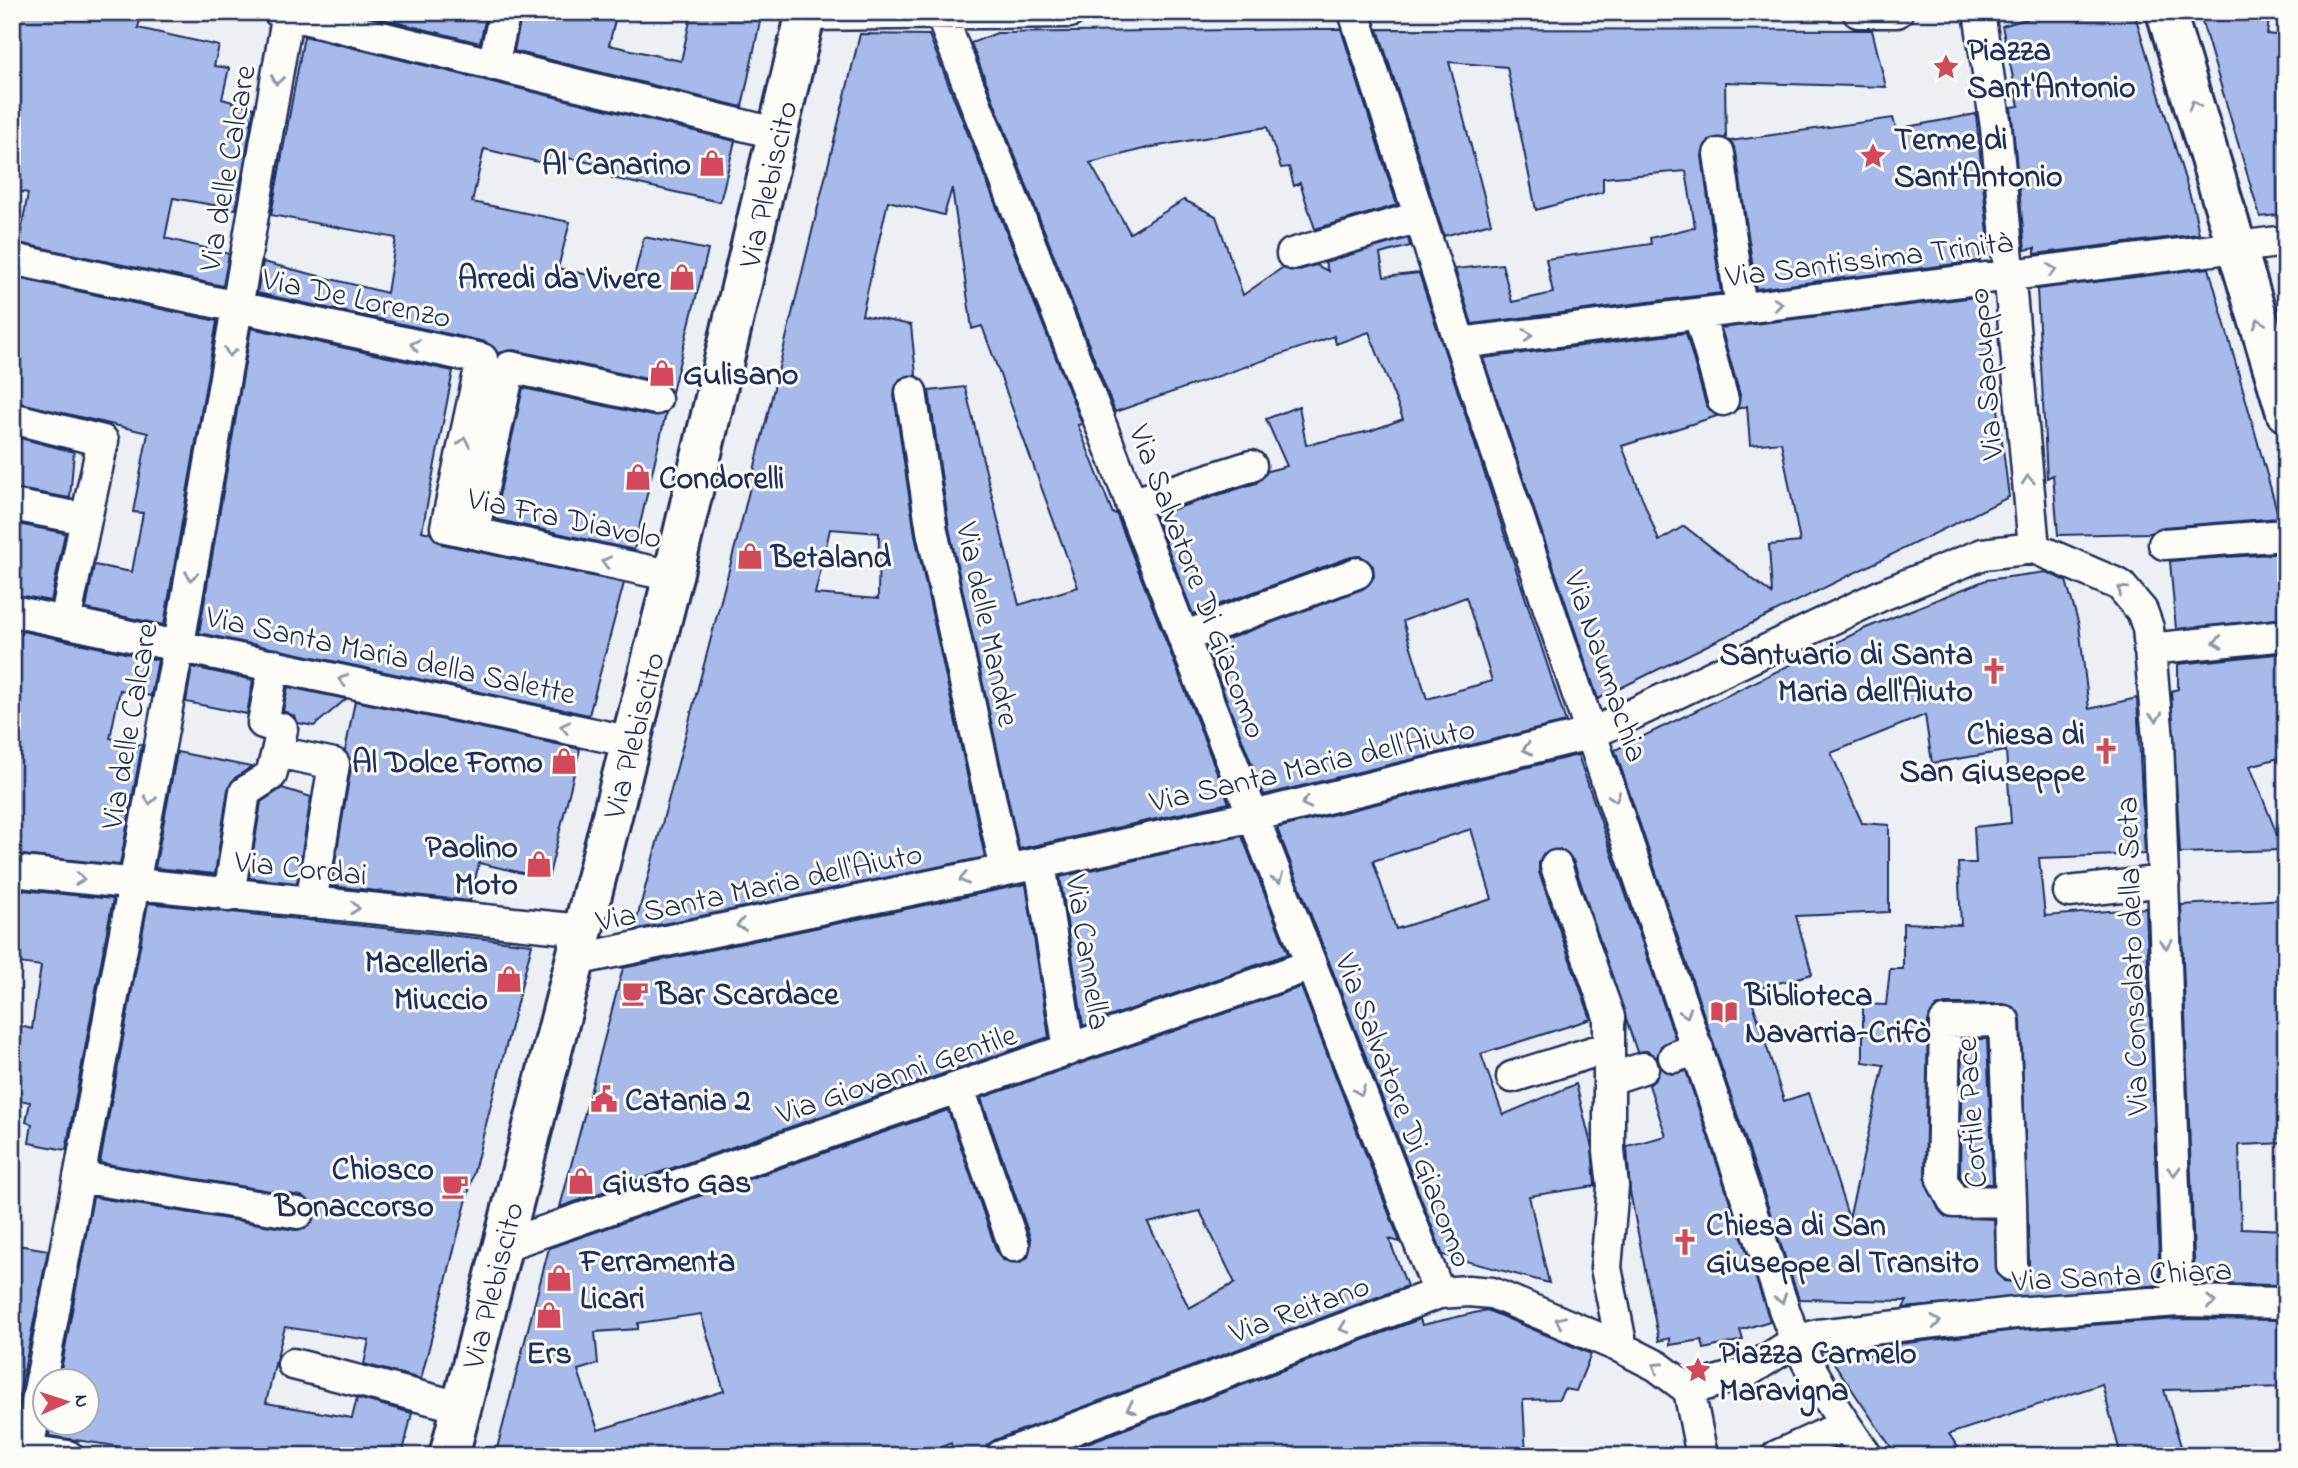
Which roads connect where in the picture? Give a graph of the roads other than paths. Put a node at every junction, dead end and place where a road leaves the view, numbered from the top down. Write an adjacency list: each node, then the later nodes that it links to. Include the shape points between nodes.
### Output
1 (505, 12): 11 (street)
2 (1070, 12): 9 (street)
3 (1354, 12): 14 (street, Via Naumachia)
4 (1858, 12): 5 (street)
5 (1897, 12)
6 (1979, 12): 19 (street, Via Sapuppo)
7 (2166, 12): 16 (main road, one-way to 7)
8 (285, 13): 11 (street); 20 (street, Via delle Calcare, one-way to 20)
9 (940, 13): 10 (street); 31 (street, Via Salvatore Di Giacomo)
10 (805, 14): 12 (main road, Via Plebiscito)
11 (493, 65): 12 (street)
12 (779, 134): 39 (main road, Via Plebiscito)
13 (1719, 154): 21 (street)
14 (1419, 217): 17 (street); 23 (street, Via Naumachia)
15 (2286, 241): 16 (street, Via Santissima Trinità)
16 (2236, 247): 19 (street, Via Santissima Trinità, one-way to 16); 28 (main road, one-way to 16)
17 (1292, 254)
18 (12, 259): 20 (street, Via De Lorenzo)
19 (2010, 275): 21 (street, Via Santissima Trinità, one-way to 19); 37 (street, Via Sapuppo, one-way to 19)
20 (238, 308): 24 (street, Via De Lorenzo, one-way to 20); 44 (street, Via delle Calcare, one-way to 44)
21 (1741, 309): 22 (street, Via Santissima Trinità)
22 (1699, 314): 23 (street, Via Santissima Trinità, one-way to 22); 27 (street)
23 (1460, 343): 47 (street, Via Naumachia)
24 (482, 359): 34 (street, Via Fra Diavolo, one-way to 24, via 446,527)
25 (911, 392): 53 (street, Via delle Mandre, via 932,531)
26 (656, 399): 34 (street, via 510,367)
27 (1723, 400)
28 (2286, 412)
29 (12, 418): 33 (street, via 103,440)
30 (1251, 466): 31 (street)
31 (1131, 503): 43 (street, Via Salvatore Di Giacomo)
32 (12, 505): 33 (street)
33 (86, 519): 41 (street)
34 (473, 533): 39 (street, Via Fra Diavolo, one-way to 34)
35 (2286, 535): 36 (street)
36 (2164, 544)
37 (2034, 548): 45 (street, Via Consolato della Seta, one-way to 37, via 2142,611 2120,585); 47 (street, Via Santa Maria dell'Aiuto, via 1983,554 1882,595)
38 (1357, 573): 43 (street)
39 (673, 576): 48 (main road, Via Plebiscito)
40 (12, 611): 41 (street, Via Santa Maria della Salette)
41 (65, 622): 44 (street, Via Santa Maria della Salette)
42 (2286, 635): 45 (street, one-way to 45)
43 (1183, 637): 50 (street, Via Salvatore Di Giacomo)
44 (179, 644): 46 (street, Via Santa Maria della Salette); 56 (street, Via delle Calcare, one-way to 56)
45 (2149, 649): 55 (street, Via Consolato della Seta, one-way to 55)
46 (274, 665): 48 (street, Via Santa Maria della Salette, one-way to 46); 49 (street, via 263,723 282,729)
47 (1593, 733): 50 (street, Via Santa Maria dell'Aiuto, one-way to 50); 77 (street, Via Naumachia, one-way to 77, via 1686,1053)
48 (632, 742): 60 (main road, Via Plebiscito)
49 (277, 752): 58 (street, via 271,775 245,792); 59 (street, via 334,764)
50 (1253, 816): 51 (street, Via Santa Maria dell'Aiuto); 61 (street, Via Salvatore Di Giacomo, one-way to 61)
51 (1040, 863): 53 (street, Via Santa Maria dell'Aiuto); 63 (street, Via Cannella)
52 (1556, 866): 62 (street, via 1609,1017)
53 (1006, 870): 60 (street, Via Santa Maria dell'Aiuto, one-way to 60)
54 (12, 871): 56 (street, Via Cordai, one-way to 56)
55 (2164, 881): 57 (street); 75 (street, Via Consolato della Seta, one-way to 75)
56 (135, 885): 58 (street, Via Cordai); 68 (street, Via delle Calcare)
57 (2069, 892)
58 (229, 896): 59 (street, Via Cordai)
59 (311, 904): 60 (street, Via Cordai, one-way to 60)
60 (579, 945): 71 (main road, Via Plebiscito)
61 (1311, 965): 63 (street, Via Giovanni Gentile); 74 (street, Via Salvatore Di Giacomo, one-way to 74)
62 (1609, 1048): 65 (street); 66 (street)
63 (1069, 1051): 67 (street, Via Giovanni Gentile)
64 (1643, 1068): 66 (street)
65 (1512, 1077)
66 (1610, 1079): 78 (street, via 1613,1186 1606,1268)
67 (959, 1089): 71 (street, Via Giovanni Gentile); 72 (street)
68 (79, 1177): 70 (street); 83 (street, Via delle Calcare)
69 (2011, 1201): 69 (street, Cortile Pace, via 1954,1202 1942,1180 1945,1022 2004,1021); 73 (street, Cortile Pace)
70 (298, 1213)
71 (502, 1246): 81 (main road, Via Plebiscito)
72 (1014, 1246)
73 (2012, 1265)
74 (1439, 1293): 78 (street, Via Reitano, one-way to 74, via 1492,1293); 86 (street, Via Reitano, one-way to 86)
75 (2178, 1301): 76 (street, Via Santa Chiara, one-way to 76); 77 (street, Via Santa Chiara, one-way to 75, via 2015,1313)
76 (2286, 1303)
77 (1796, 1341): 80 (street, Via Santa Chiara, via 1745,1373); 82 (street, Via Naumachia)
78 (1622, 1348): 80 (street, Via Reitano, one-way to 78, via 1657,1366)
79 (293, 1364): 81 (street)
80 (1689, 1391): 87 (street)
81 (461, 1406): 85 (main road, Via Plebiscito)
82 (1845, 1426): 88 (street); 89 (street, Via Naumachia)
83 (20, 1449): 84 (street)
84 (68, 1456)
85 (449, 1456)
86 (1001, 1456)
87 (1702, 1456)
88 (1777, 1456)
89 (1867, 1456)

